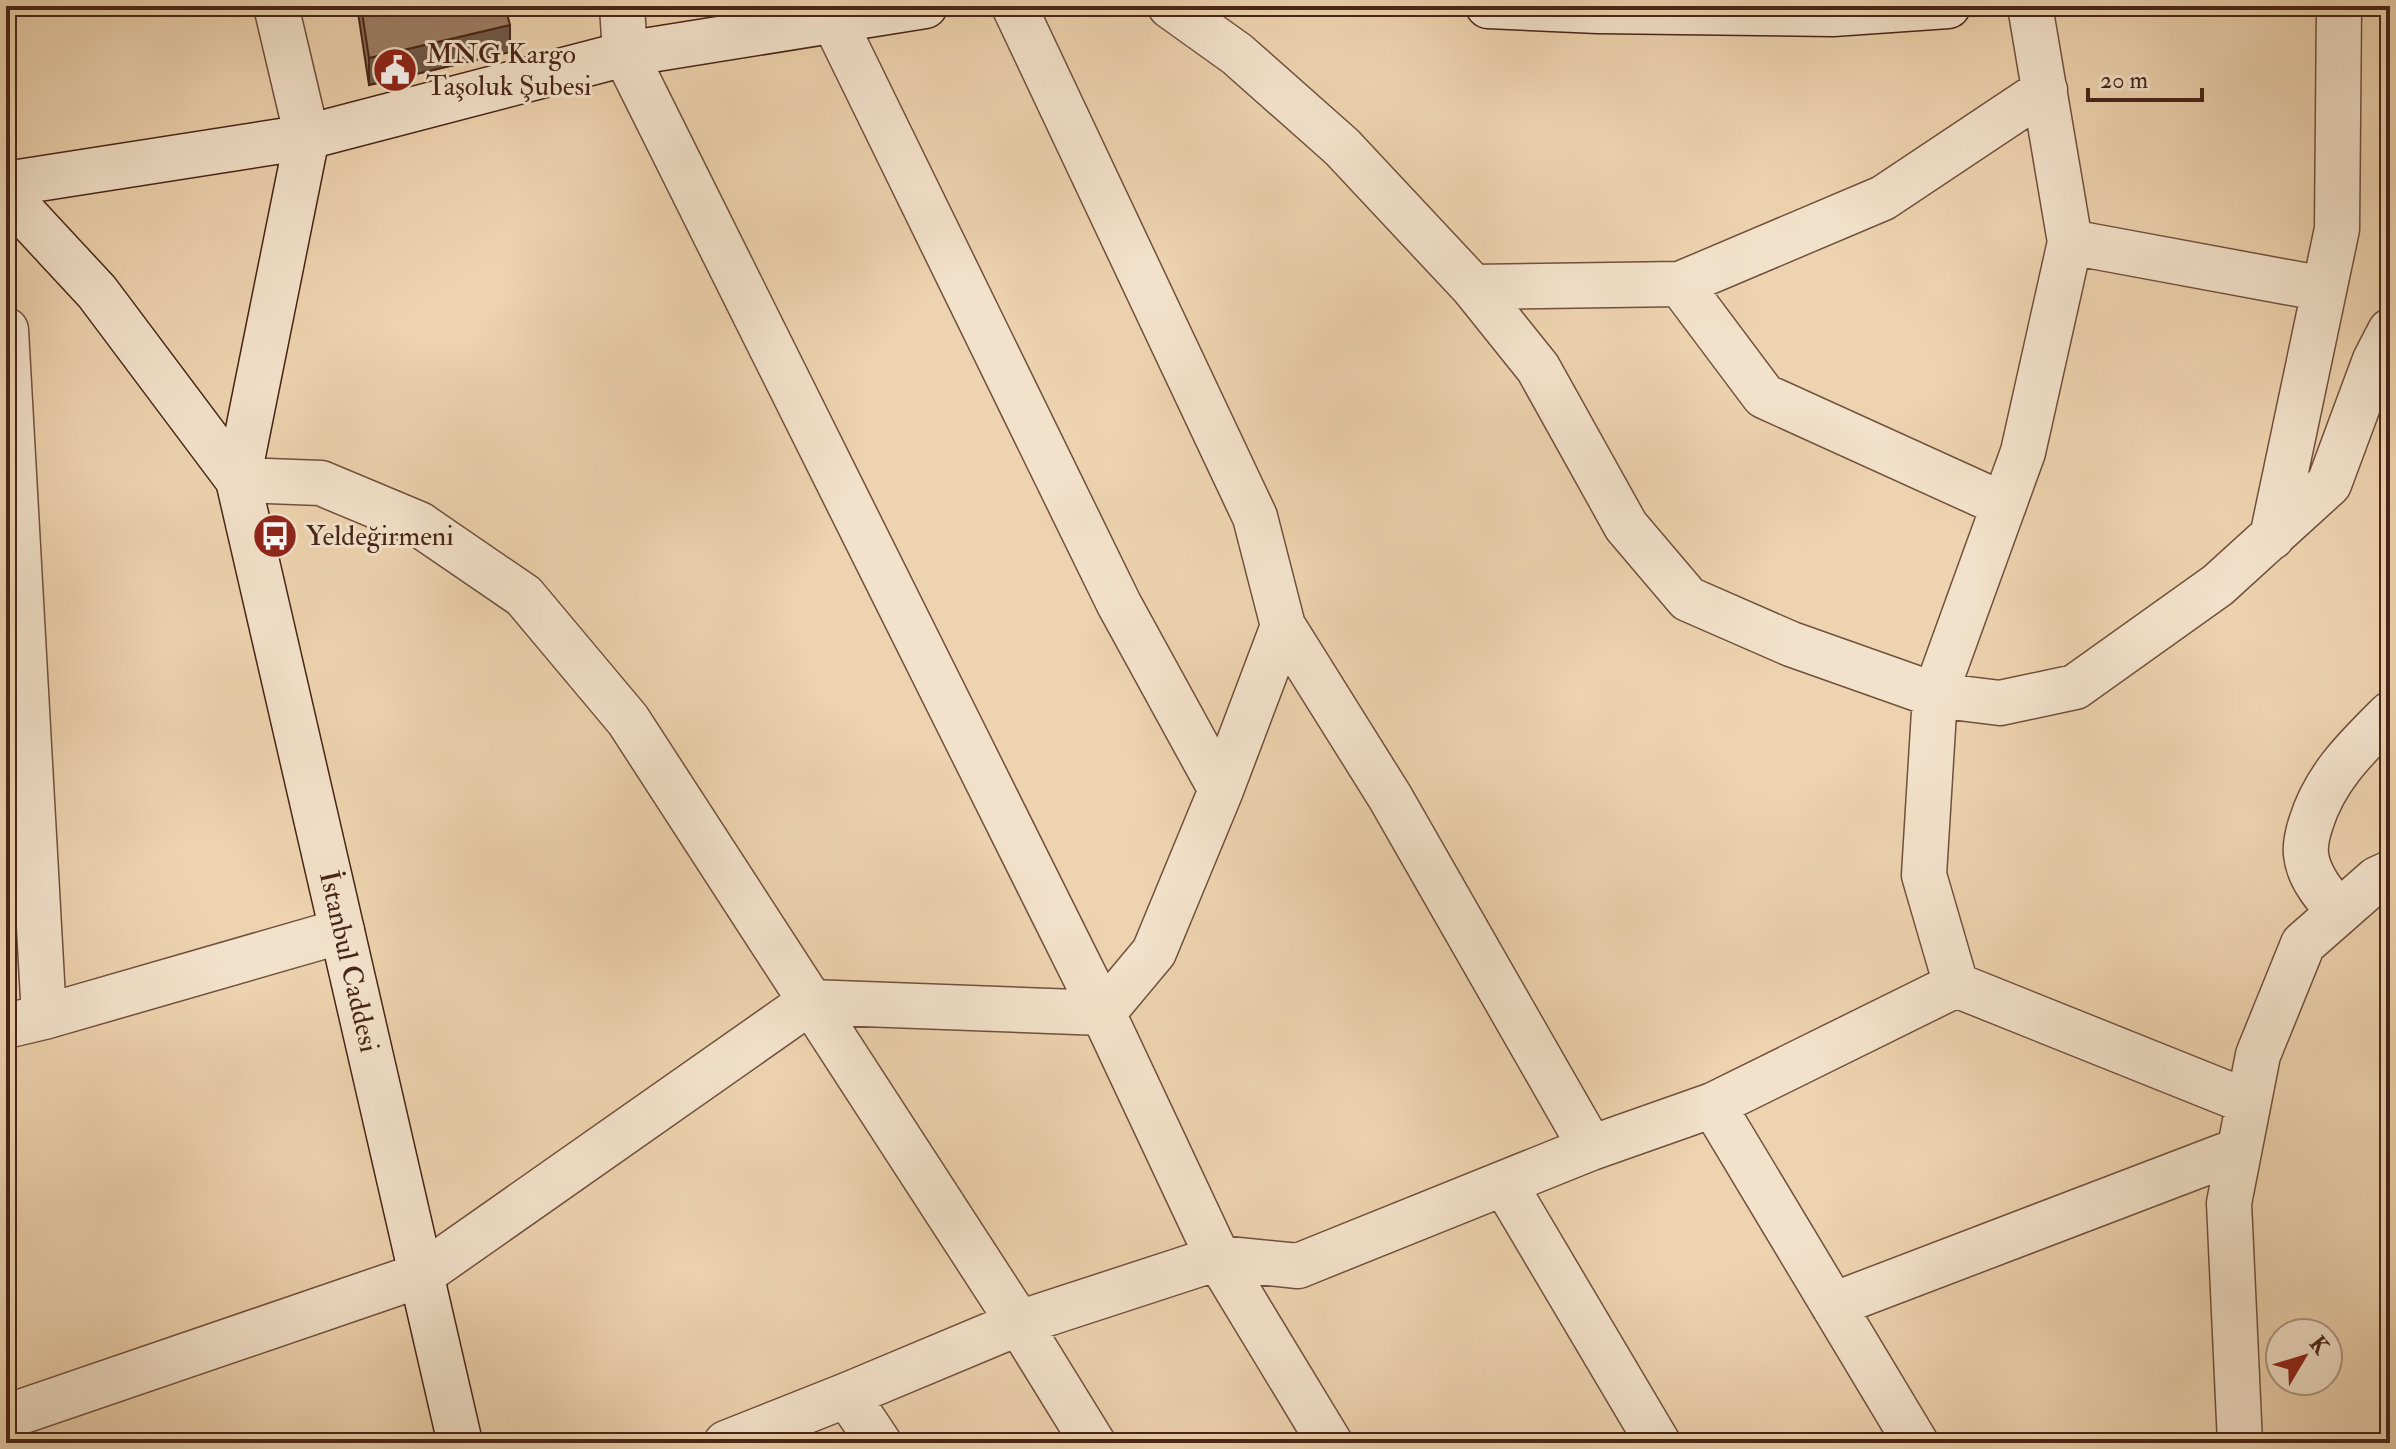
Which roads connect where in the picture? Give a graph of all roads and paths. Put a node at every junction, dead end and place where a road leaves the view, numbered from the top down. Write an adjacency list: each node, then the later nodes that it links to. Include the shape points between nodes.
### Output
1 (276, 6): 15 (street)
2 (622, 6): 13 (street)
3 (925, 6): 12 (street)
4 (1014, 6): 27 (street, via 1255,517)
5 (1170, 6): 20 (street, via 1237,54 1342,147)
6 (1488, 6): 10 (street)
7 (1948, 6): 11 (street)
8 (2030, 6): 14 (street)
9 (2339, 6): 21 (street, via 2337,229)
10 (1719, 9): 11 (street)
11 (1833, 10)
12 (834, 21): 13 (street); 30 (street, via 1119,604)
13 (625, 54): 15 (street); 36 (street)
14 (2045, 90): 18 (street); 19 (street, via 1883,198)
15 (307, 137): 16 (street); 24 (street)
16 (6, 184)
17 (6, 194): 24 (street, via 97,292)
18 (2070, 242): 21 (street); 25 (street, via 2023,452)
19 (1680, 284): 20 (street); 25 (street, via 1764,396)
20 (1473, 287): 28 (street, via 1538,368 1626,526 1688,599 1791,644)
21 (2324, 289): 26 (street)
22 (6, 330): 37 (street)
23 (2390, 331): 26 (street, via 2329,484)
24 (238, 480): 33 (street, İstanbul Caddesi); 35 (street, via 321,483 419,524 524,596 628,720)
25 (2004, 505): 28 (street)
26 (2272, 537): 28 (street, via 2218,585 2075,687 2000,703)
27 (1283, 626): 30 (street); 40 (street, via 1390,797)
28 (1935, 695): 34 (street, via 1924,875)
29 (2390, 714): 32 (street, via 2341,764 2309,829 2305,852 2310,869)
30 (1221, 790): 36 (street, via 1154,952)
31 (2390, 873): 32 (street)
32 (2339, 912): 38 (street, via 2303,944 2258,1055)
33 (342, 931): 37 (street); 44 (street, İstanbul Caddesi)
34 (1956, 985): 38 (street); 39 (street)
35 (810, 1002): 36 (street); 44 (street); 46 (street)
36 (1103, 1013): 43 (street)
37 (25, 1021)
38 (2248, 1102): 41 (street)
39 (1713, 1105): 40 (street); 45 (street)
40 (1591, 1148): 42 (street)
41 (2239, 1150): 45 (street); 57 (street, via 2229,1203)
42 (1504, 1183): 43 (street, via 1298,1266); 55 (street)
43 (1218, 1258): 46 (street); 54 (street)
44 (421, 1275): 48 (street); 50 (street, İstanbul Caddesi)
45 (1833, 1305): 56 (street)
46 (1019, 1323): 47 (street); 53 (street)
47 (847, 1395): 51 (street); 52 (street)
48 (6, 1419): 49 (street)
49 (17, 1443)
50 (460, 1443)
51 (726, 1443)
52 (879, 1443)
53 (1093, 1443)
54 (1330, 1443)
55 (1658, 1443)
56 (1916, 1443)
57 (2240, 1443)

